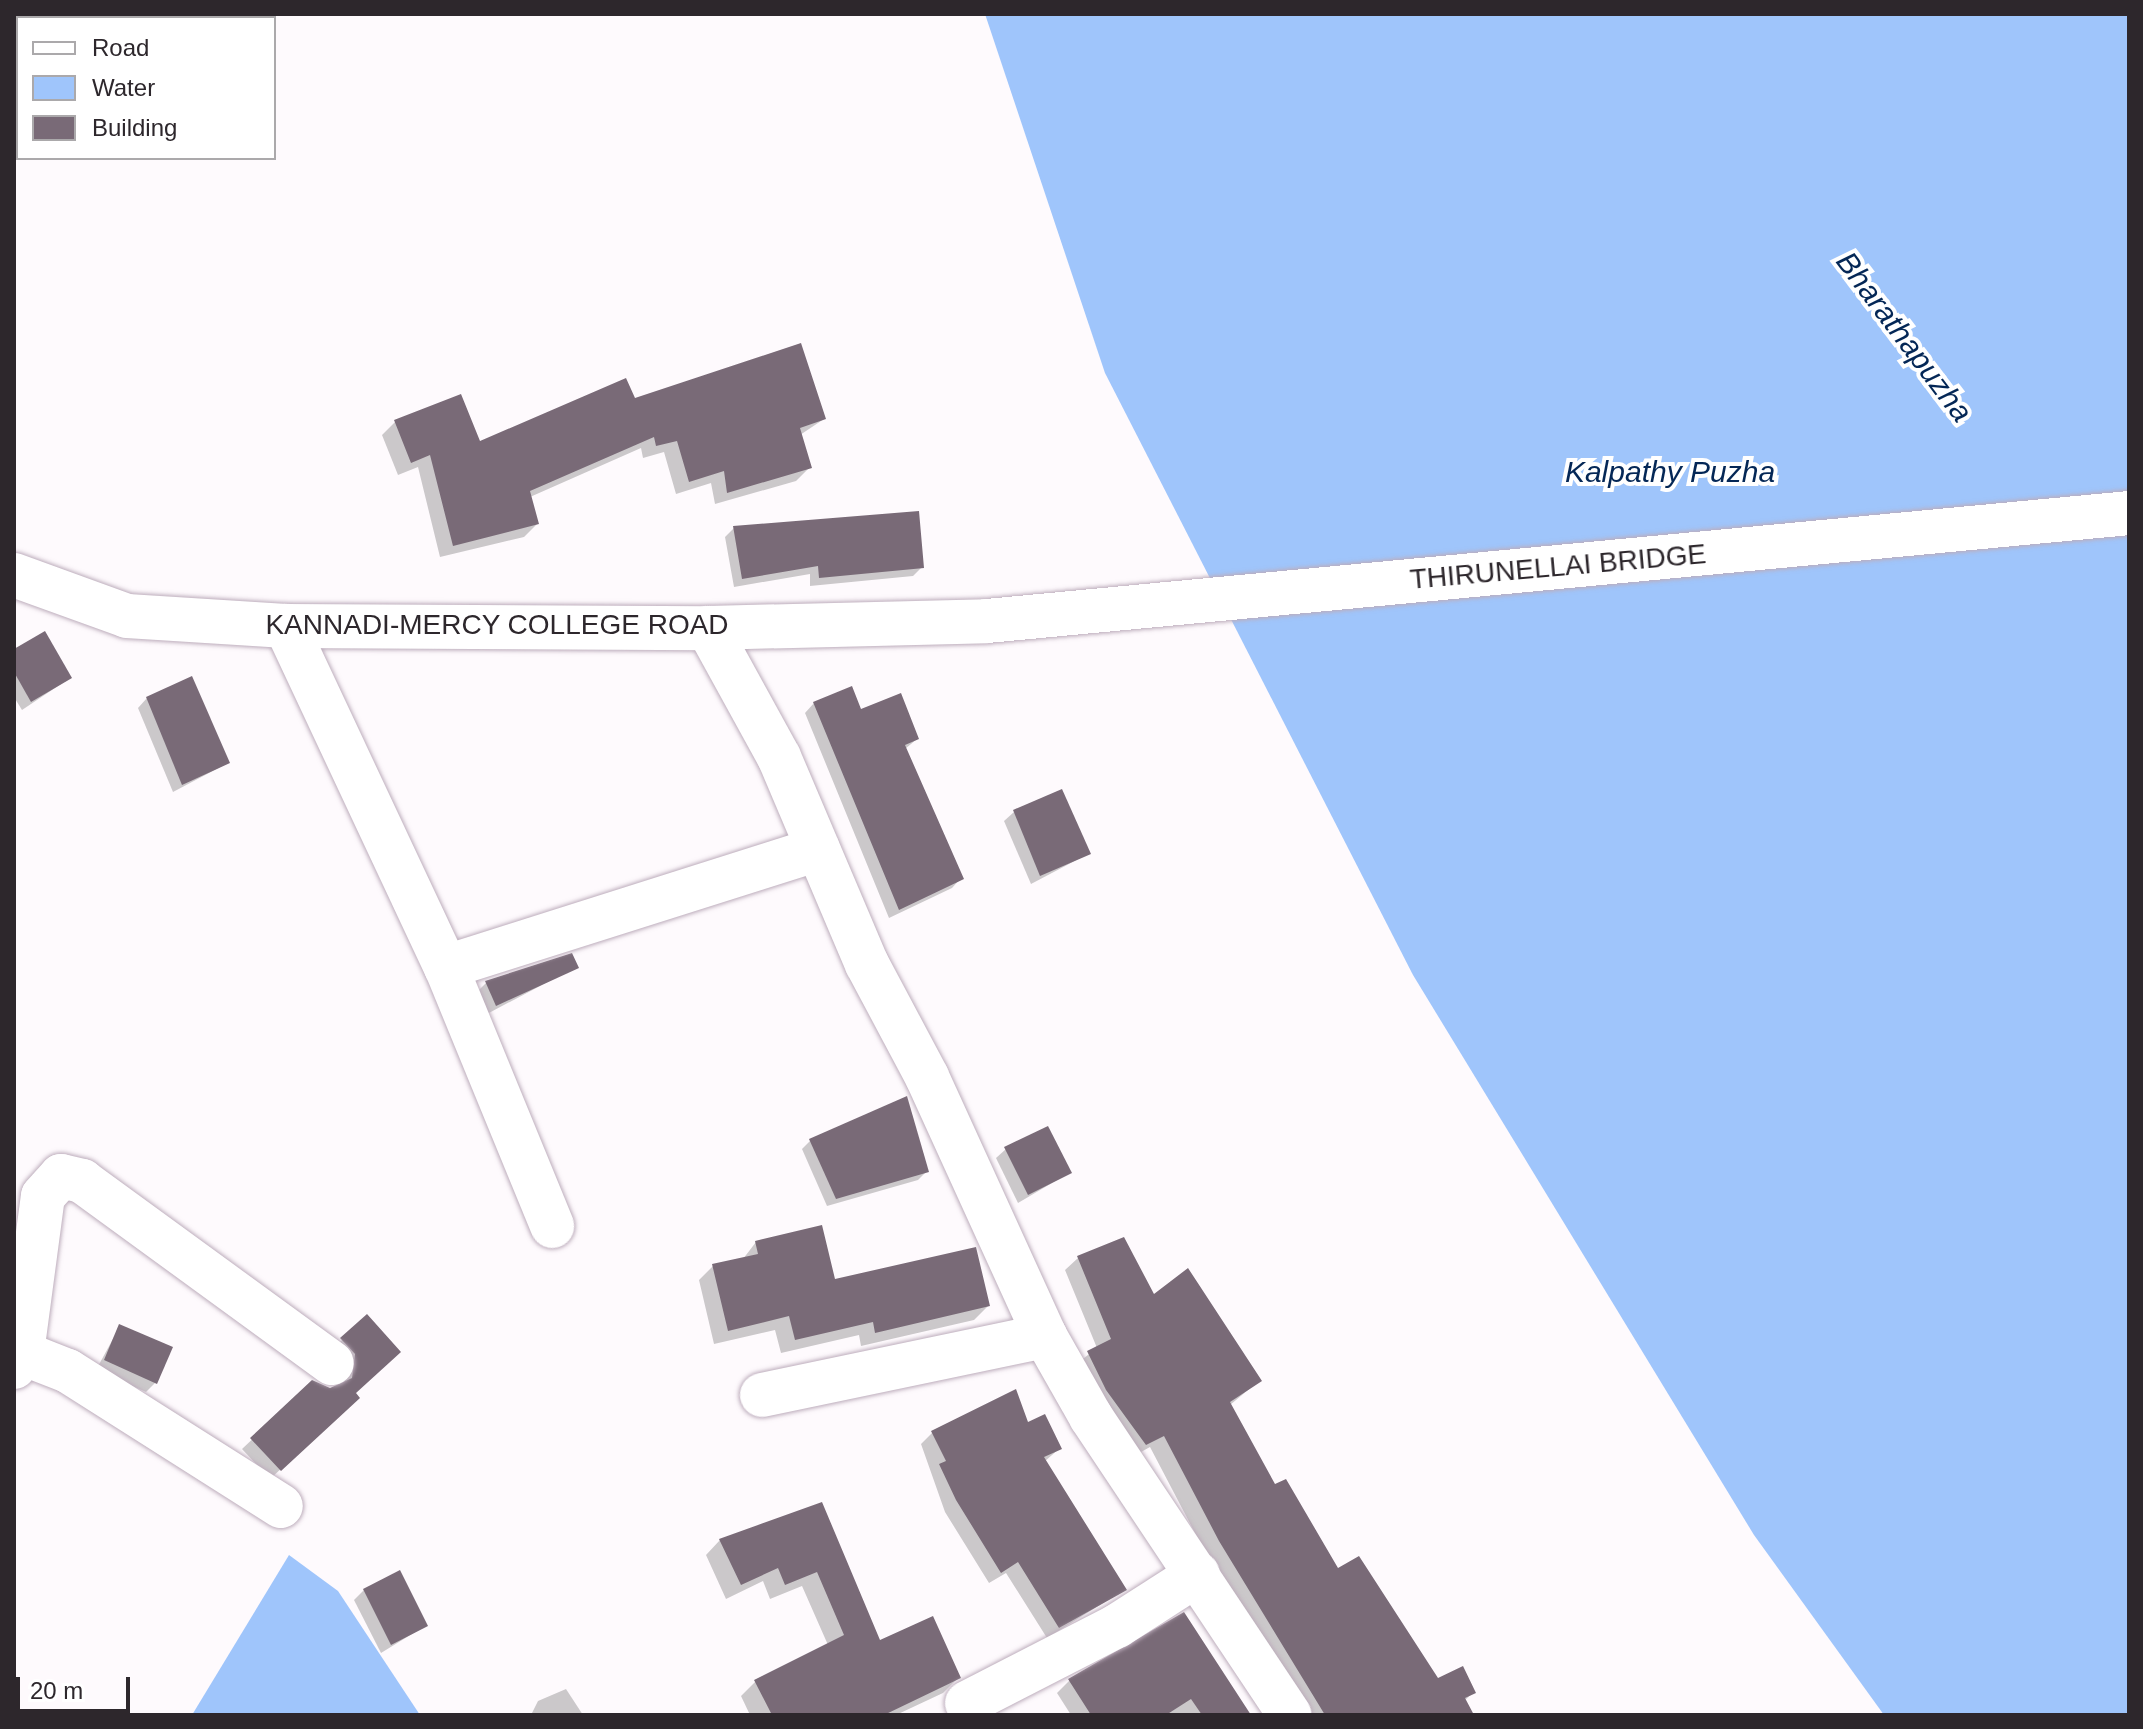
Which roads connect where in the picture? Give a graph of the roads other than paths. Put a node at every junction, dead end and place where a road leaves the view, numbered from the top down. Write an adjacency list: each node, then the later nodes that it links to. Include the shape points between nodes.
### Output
1 (2129, 513): 3 (street, THIRUNELLAI BRIDGE)
2 (14, 575): 4 (street, KANNADI-MERCY COLLEGE ROAD, via 127,616)
3 (987, 621): 5 (street, KANNADI-MERCY COLLEGE ROAD)
4 (286, 626): 5 (street, KANNADI-MERCY COLLEGE ROAD); 7 (street)
5 (708, 628): 6 (street, via 779,757)
6 (818, 849): 7 (street); 9 (street, via 867,964 927,1077)
7 (446, 967): 8 (street)
8 (552, 1226)
9 (1045, 1336): 12 (street); 14 (street, via 1091,1417)
10 (18, 1360): 11 (street, via 43,1196 61,1176 82,1181); 13 (street, via 68,1371)
11 (332, 1363)
12 (762, 1395)
13 (281, 1506)
14 (1198, 1574): 15 (street, via 1117,1626); 16 (street)
15 (967, 1703)
16 (1290, 1715)

